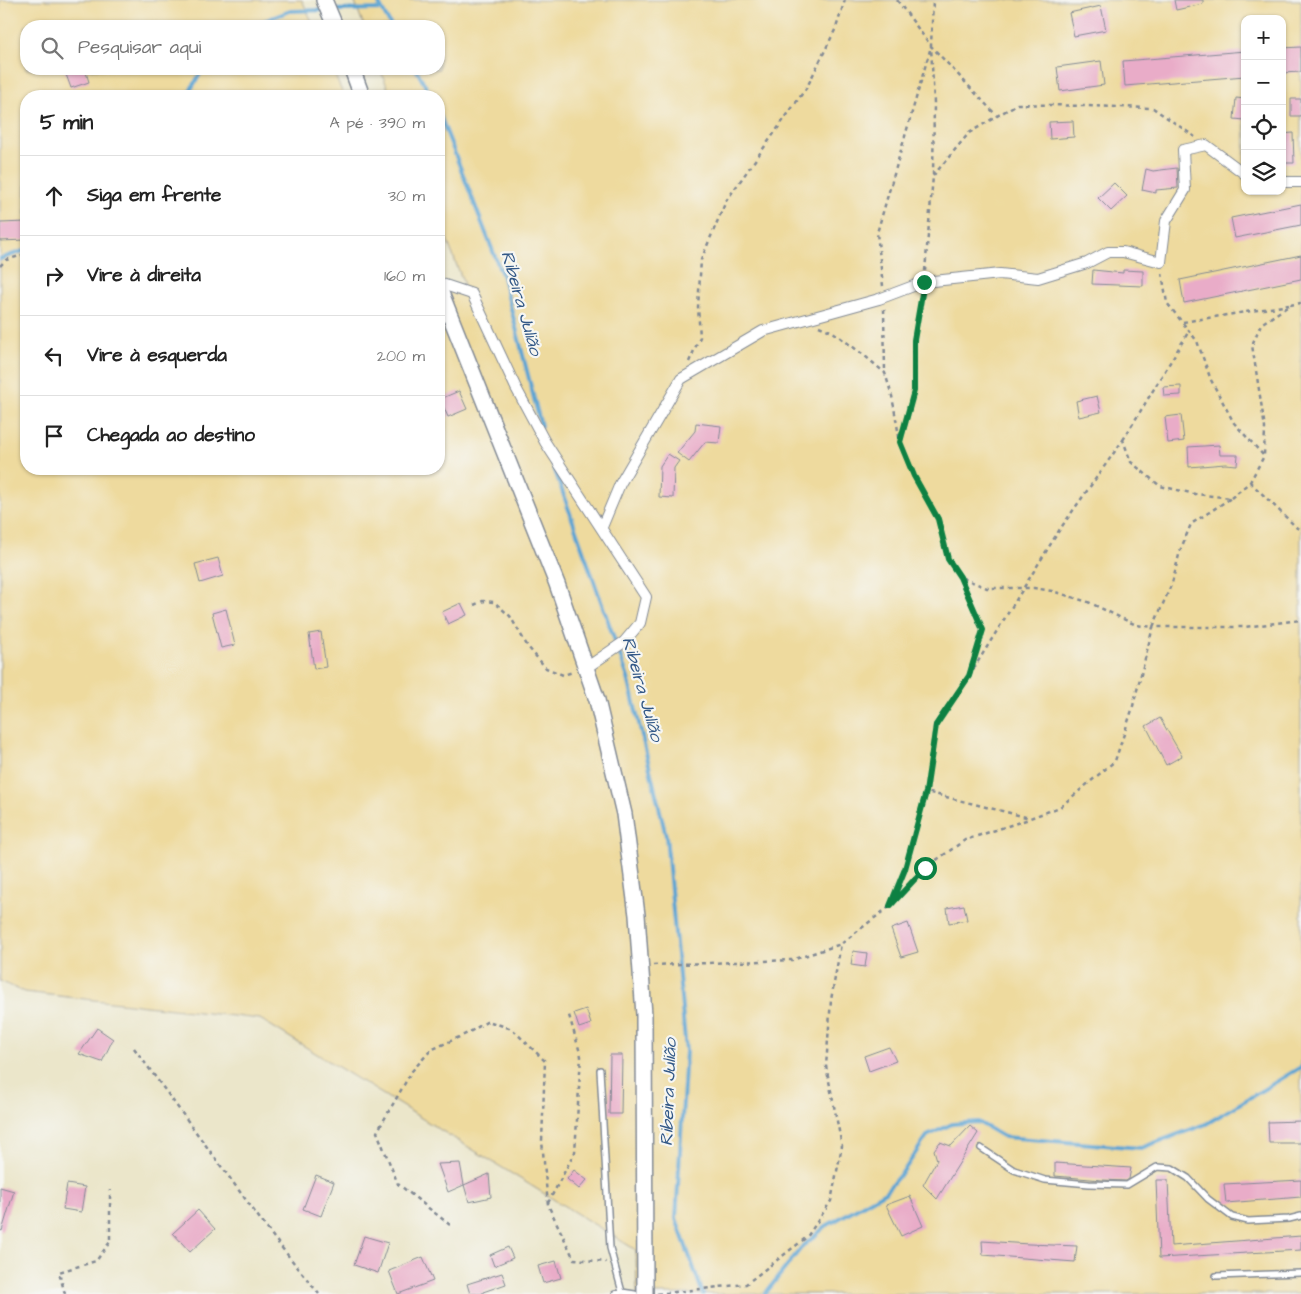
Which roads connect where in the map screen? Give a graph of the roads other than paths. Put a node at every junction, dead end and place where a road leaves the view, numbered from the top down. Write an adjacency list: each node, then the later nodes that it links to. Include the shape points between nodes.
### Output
1 (324, 0): 2 (main road)
2 (332, 20)
3 (354, 75): 4 (main road)
4 (360, 90)
5 (1241, 171): 10 (street, via 1206,145 1183,150 1186,190 1166,221 1161,262 1123,252 1108,252 1087,263 1038,278 1000,274 924,282 884,297 763,330 681,379 620,484)
6 (1286, 182): 7 (street)
7 (1301, 182)
8 (445, 285): 10 (street, via 472,294 545,442)
9 (445, 303): 11 (main road, via 557,584)
10 (602, 527): 11 (street, via 646,597 640,623 624,642)
11 (586, 668): 20 (main road, via 598,700 624,814 637,915 644,1015)
12 (600, 1070): 17 (lane, via 610,1248)
13 (981, 1148): 14 (lane, via 1014,1170 1044,1180 1127,1185 1157,1167 1172,1168 1188,1178 1232,1218 1289,1219)
14 (1301, 1216)
15 (1301, 1274): 16 (lane)
16 (1216, 1276)
17 (622, 1292): 18 (lane); 19 (lane)
18 (615, 1294)
19 (635, 1294)
20 (645, 1294)

